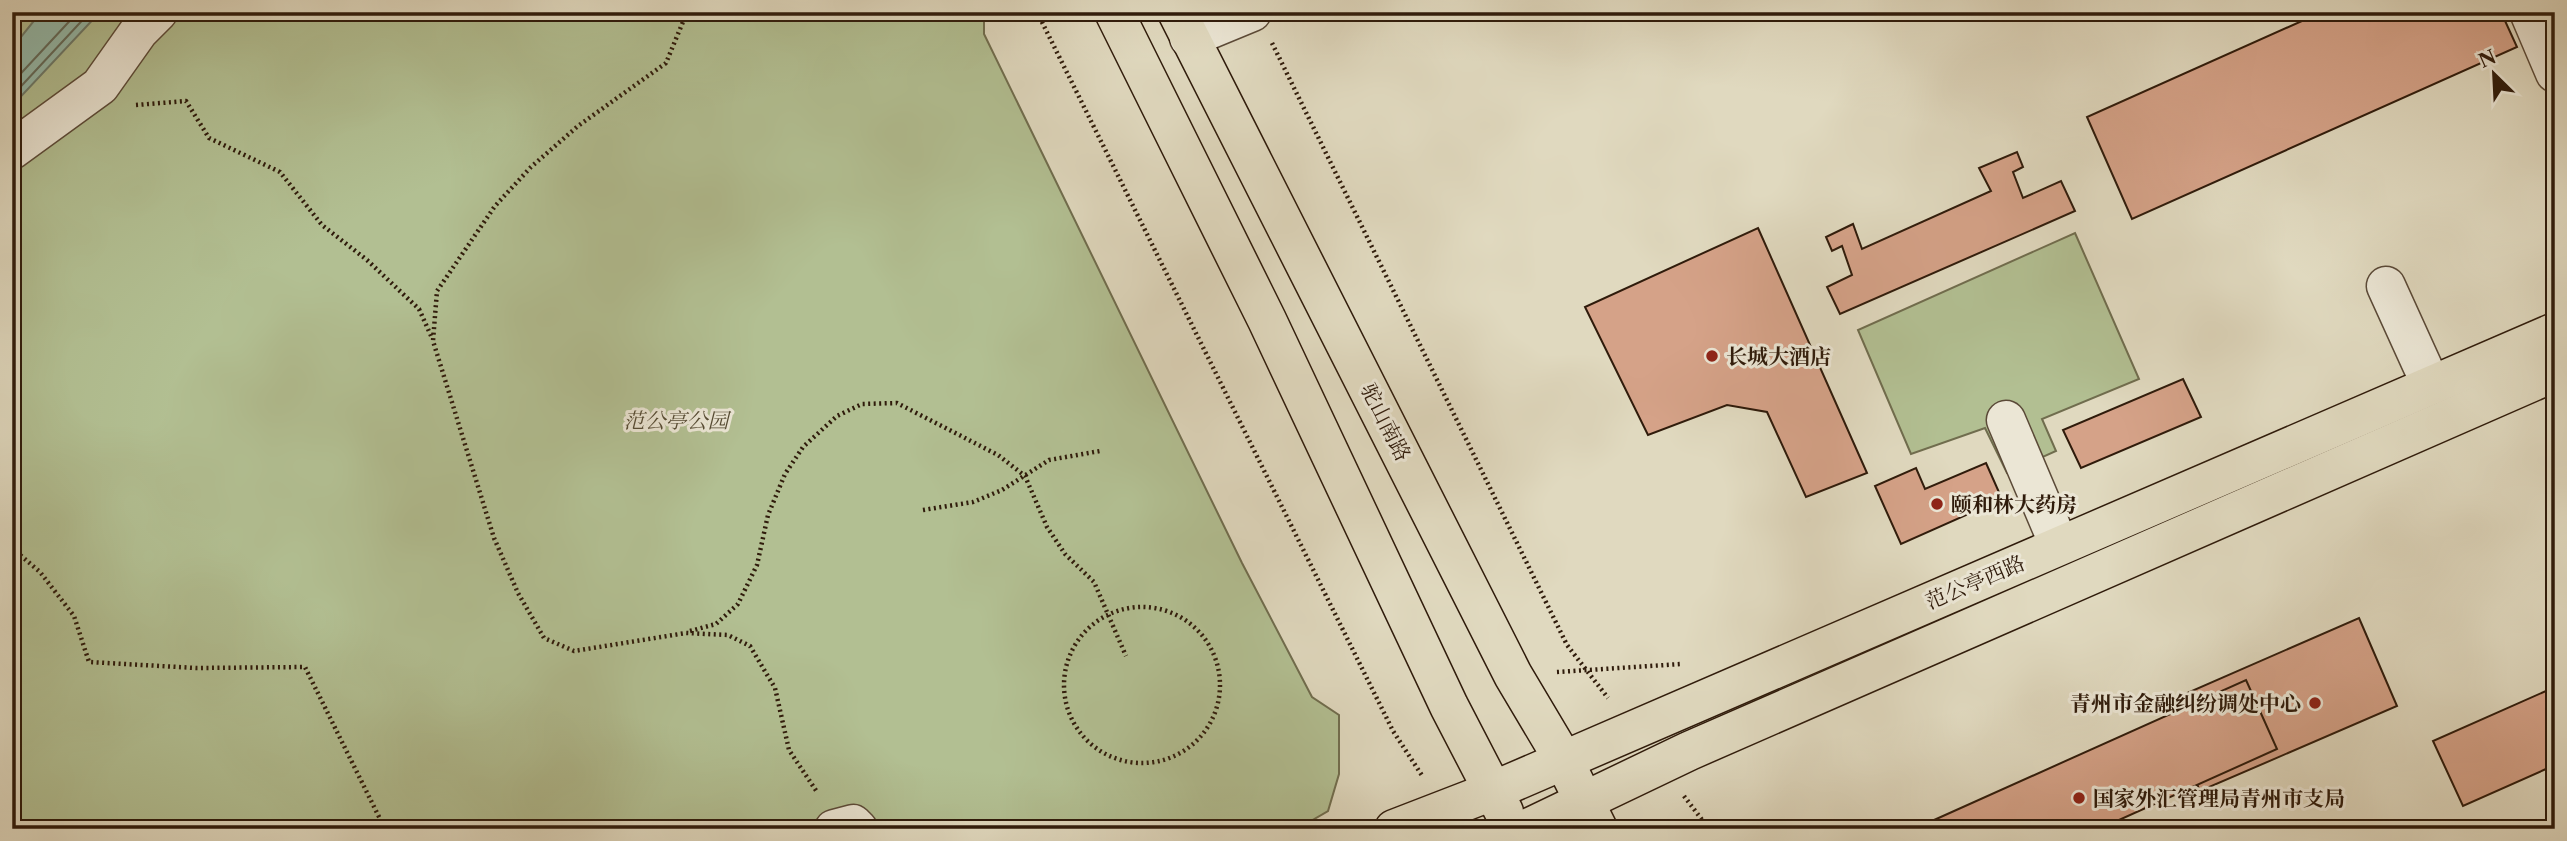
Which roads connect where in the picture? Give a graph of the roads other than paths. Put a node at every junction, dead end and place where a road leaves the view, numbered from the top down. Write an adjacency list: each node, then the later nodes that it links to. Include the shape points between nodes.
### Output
1 (158, 12): 7 (street, via 100,86)
2 (1114, 12): 15 (main road, via 1268,320 1449,706)
3 (2529, 12): 6 (street)
4 (1261, 24): 5 (street)
5 (1183, 25): 14 (main road, 驼山南路, via 1513,675)
6 (2555, 73)
7 (12, 150)
8 (2386, 286): 11 (street)
9 (2555, 332): 11 (main road, 范公亭西路)
10 (2555, 372): 16 (main road, 范公亭西路, via 1679,755)
11 (2431, 385): 13 (main road, 范公亭西路)
12 (2006, 420): 13 (street)
13 (2059, 545): 14 (main road, 范公亭西路)
14 (1563, 758): 15 (main road, 范公亭西路); 16 (main road, 驼山南路)
15 (1495, 790): 17 (main road, 范公亭西路); 18 (main road)
16 (1592, 816): 19 (main road, 范公亭西路)
17 (1394, 829)
18 (1511, 829)
19 (1526, 829)

